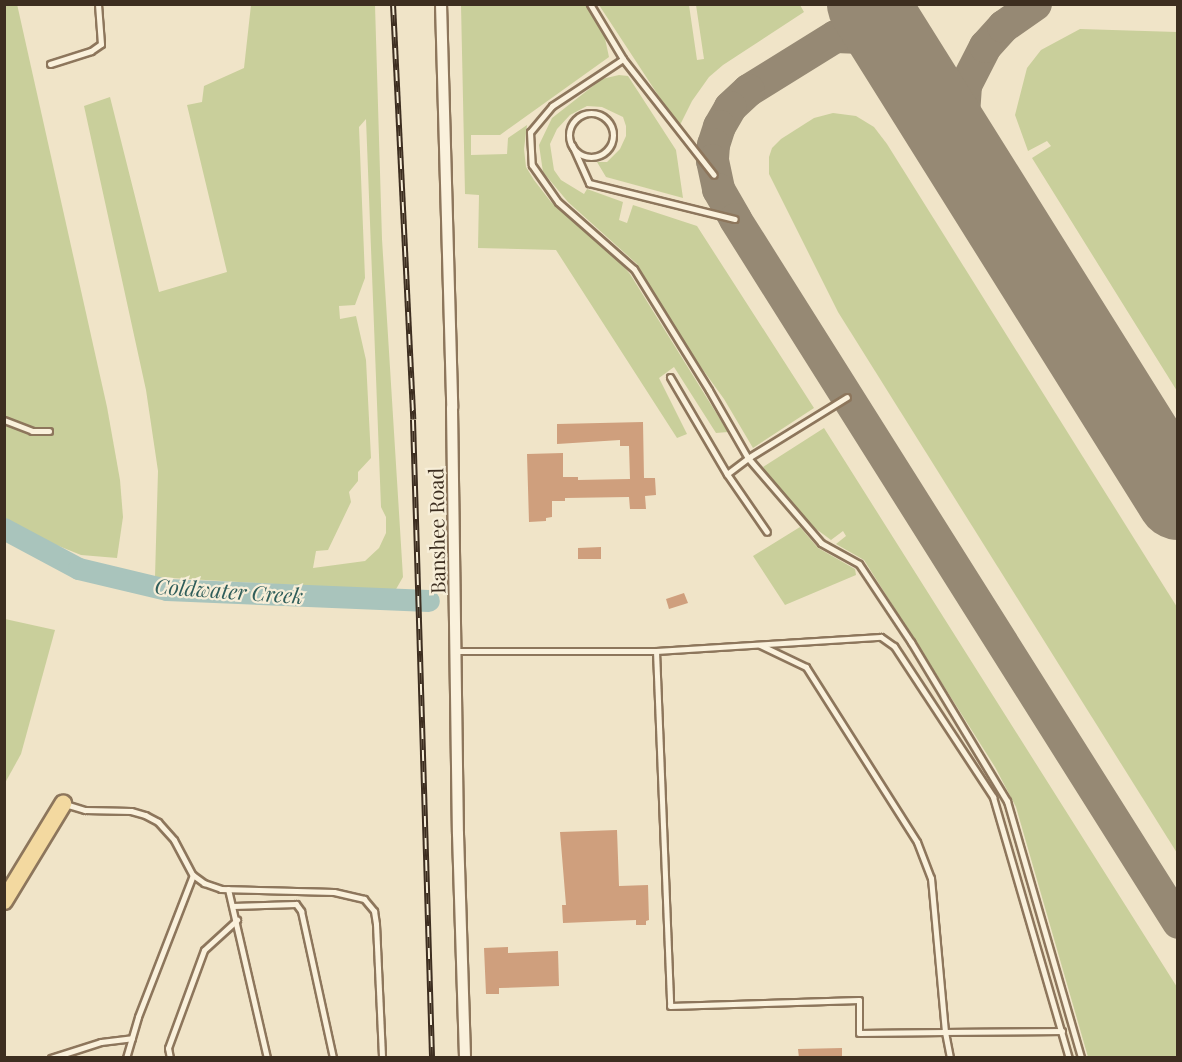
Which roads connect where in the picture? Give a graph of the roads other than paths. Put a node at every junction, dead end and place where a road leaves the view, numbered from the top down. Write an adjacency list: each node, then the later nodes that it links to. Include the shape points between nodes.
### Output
1 (98, 4): 5 (lane, via 101,44)
2 (441, 4): 17 (street, Banshee Road)
3 (590, 4): 4 (lane)
4 (623, 59): 7 (lane); 13 (lane, via 552,106 530,132 531,165 558,202 633,269)
5 (50, 64)
6 (572, 145): 6 (lane, via 569,131 576,118 597,113 609,122 612,142 603,153 589,157); 8 (lane, via 589,183)
7 (714, 175)
8 (735, 219)
9 (670, 377): 14 (lane)
10 (847, 397): 13 (lane)
11 (4, 420): 12 (lane, via 32,431)
12 (49, 431)
13 (748, 458): 14 (lane); 37 (lane, via 821,543 860,564 1007,801)
14 (727, 474): 15 (lane)
15 (767, 532)
16 (755, 644): 18 (lane); 25 (lane, via 881,637 894,646 993,796); 26 (lane, via 806,667 918,842 931,878)
17 (456, 651): 18 (lane); 34 (street, Banshee Road)
18 (656, 651): 26 (lane, via 670,1006 859,1000 860,1033)
19 (63, 804): 20 (lane, via 85,810 146,815 174,840); 22 (main road)
20 (193, 874): 21 (lane, via 204,883); 27 (lane)
21 (228, 889): 23 (lane); 33 (lane, via 334,892 351,894 369,903 376,924)
22 (4, 901)
23 (233, 906): 24 (lane); 32 (lane, via 296,904 301,911)
24 (237, 920): 30 (lane, via 204,950 168,1048); 31 (lane)
25 (1062, 1031): 26 (lane); 36 (lane)
26 (945, 1032): 35 (lane)
27 (132, 1038): 28 (lane, via 101,1042); 29 (lane)
28 (51, 1058)
29 (126, 1058)
30 (170, 1058)
31 (267, 1058)
32 (333, 1058)
33 (382, 1058)
34 (465, 1058)
35 (950, 1058)
36 (1069, 1058)
37 (1081, 1058)

